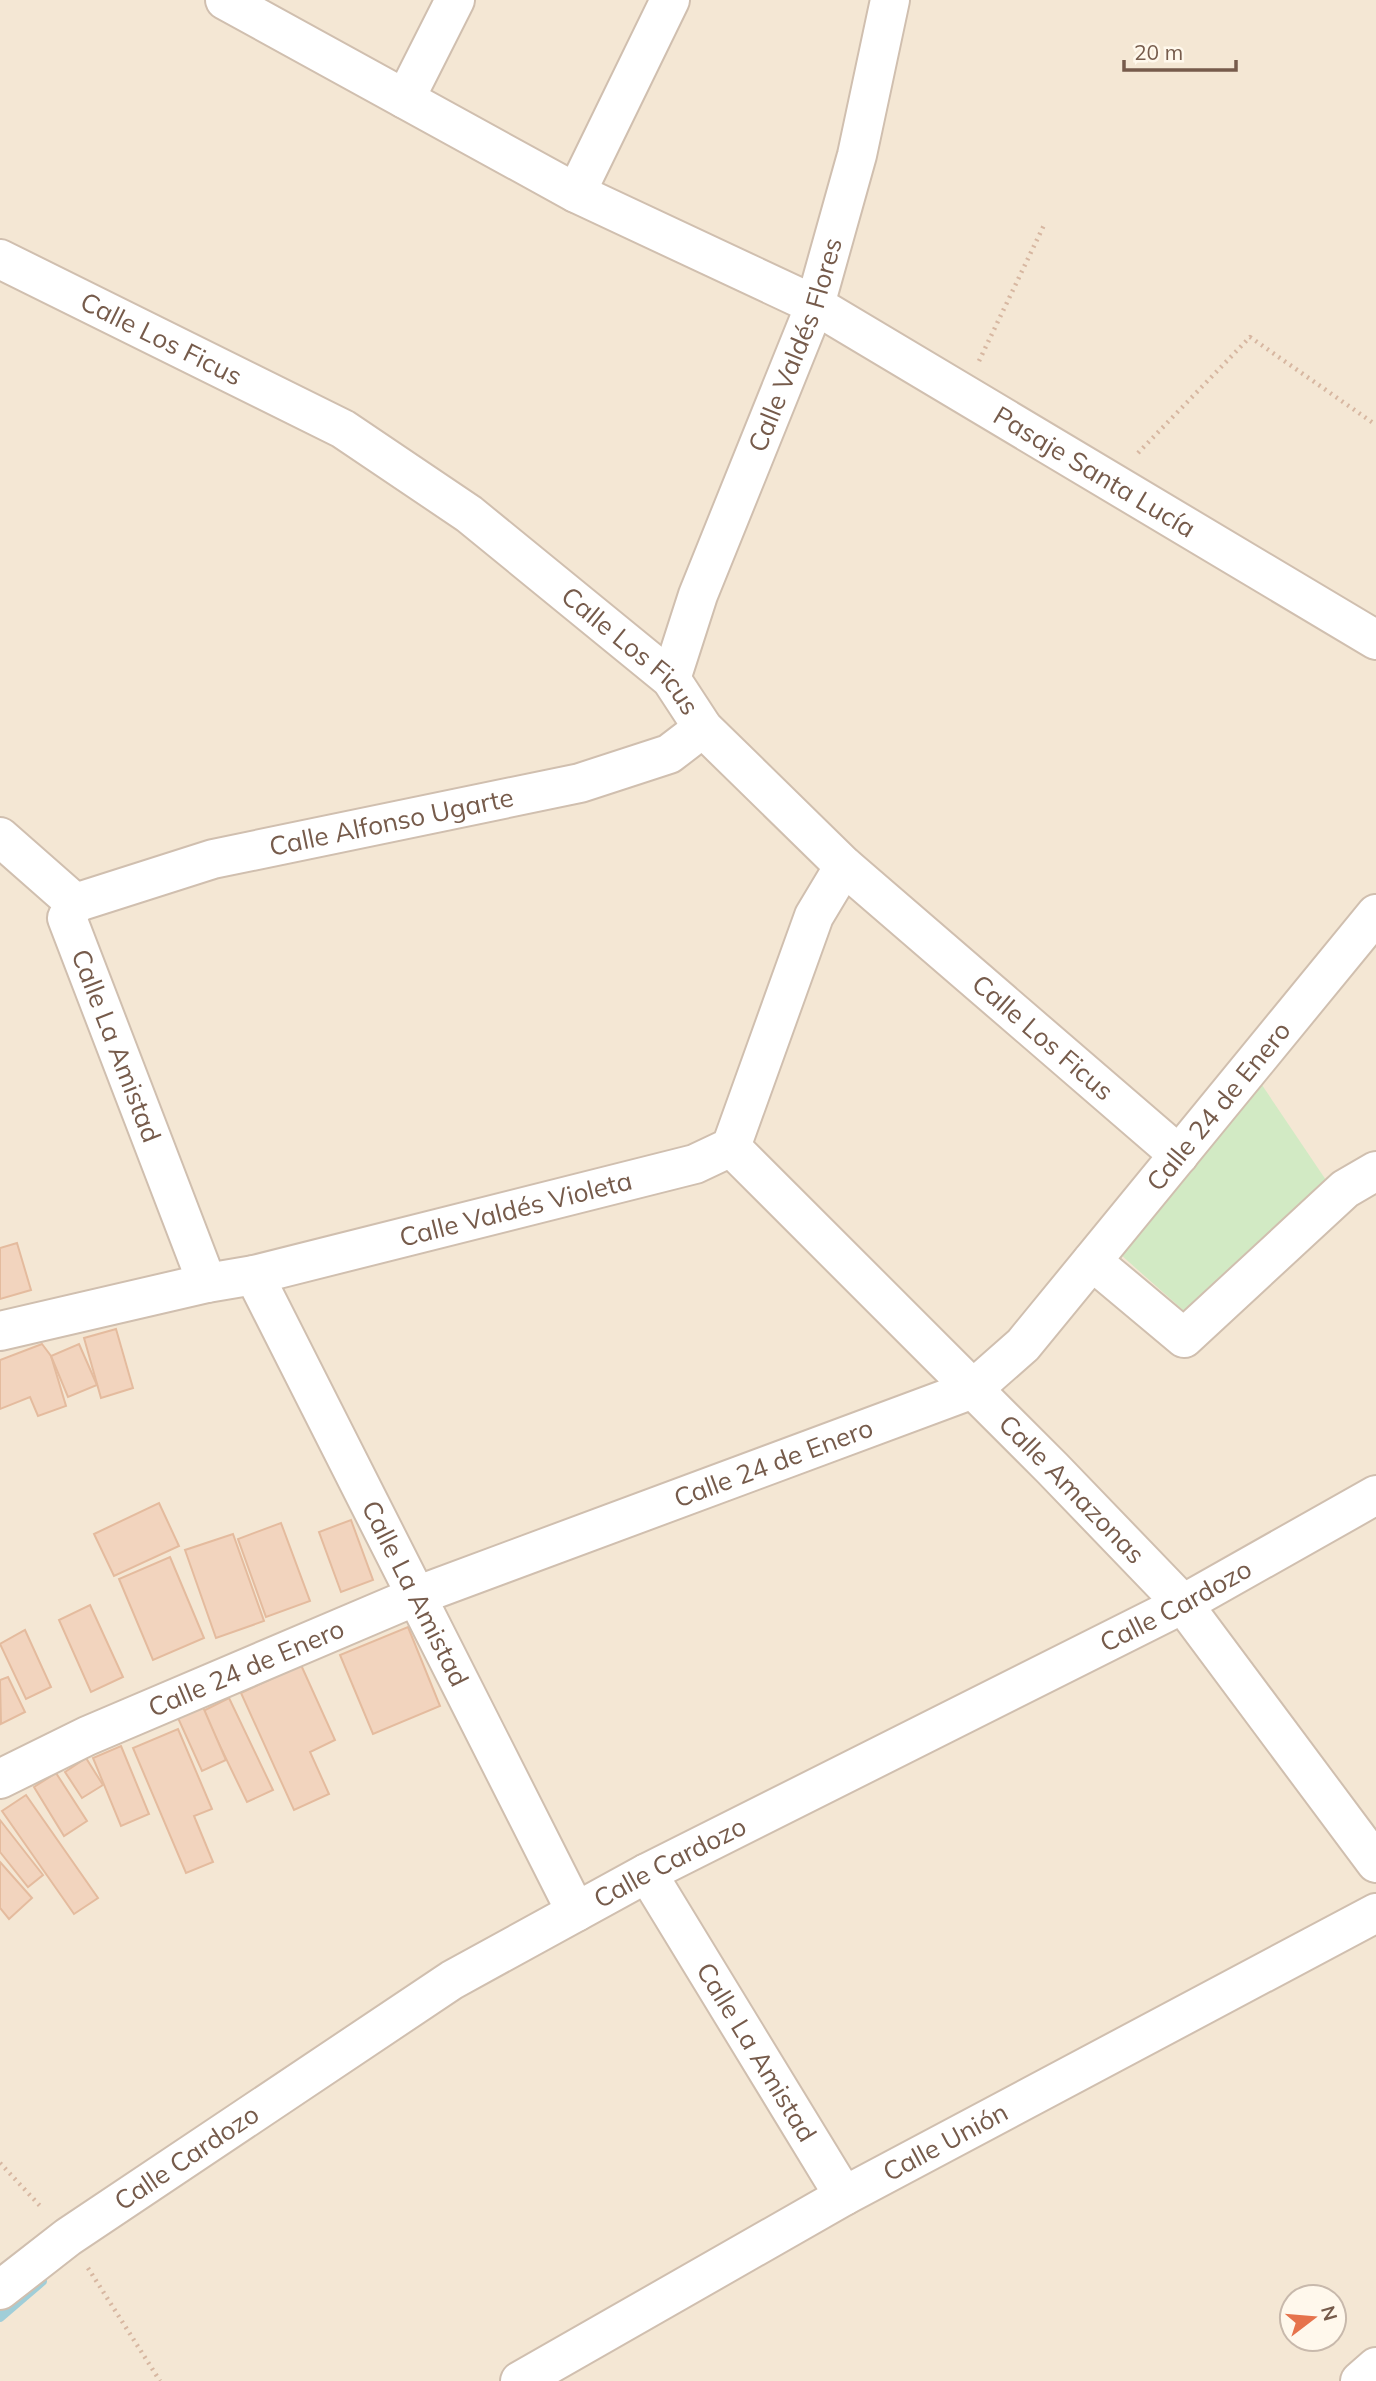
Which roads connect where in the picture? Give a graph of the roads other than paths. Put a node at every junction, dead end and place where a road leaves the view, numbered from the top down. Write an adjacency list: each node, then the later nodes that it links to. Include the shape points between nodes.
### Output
1 (455, 0): 5 (street)
2 (670, 0): 6 (street)
3 (890, 0): 8 (street, Calle Valdés Flores, via 857,155)
4 (230, 1): 5 (street, Pasaje Santa Lucía)
5 (405, 99): 6 (street, Pasaje Santa Lucía)
6 (576, 193): 8 (street, Pasaje Santa Lucía)
7 (0, 259): 10 (street, Calle Los Ficus, via 343,429 469,514)
8 (815, 305): 9 (street, Pasaje Santa Lucía); 10 (street, Calle Valdés Flores, via 698,595)
9 (1376, 640)
10 (671, 679): 11 (street, Calle Los Ficus)
11 (703, 728): 13 (street, Calle Los Ficus); 14 (street, Calle Alfonso Ugarte, via 669,754 580,783 214,859)
12 (0, 837): 14 (street)
13 (844, 866): 16 (street, via 814,916); 17 (street, Calle Los Ficus)
14 (75, 903): 21 (street, Calle La Amistad, via 66,918)
15 (1376, 914): 17 (street, Calle 24 de Enero)
16 (731, 1147): 20 (street, Calle Valdés Violeta, via 695,1164); 23 (street, Calle Amazonas)
17 (1179, 1155): 19 (street, Calle 24 de Enero)
18 (1376, 1171): 19 (street, via 1345,1189 1184,1338)
19 (1092, 1261): 23 (street, Calle 24 de Enero, via 1023,1345)
20 (254, 1275): 21 (street, Calle Valdés Violeta); 25 (street, Calle La Amistad)
21 (207, 1283): 22 (street, Calle Valdés Violeta)
22 (0, 1332)
23 (973, 1389): 25 (street, Calle 24 de Enero); 26 (street, Calle Amazonas)
24 (1376, 1495): 26 (street, Calle Cardozo)
25 (416, 1596): 27 (street, Calle 24 de Enero, via 87,1735); 30 (street, Calle La Amistad)
26 (1183, 1604): 28 (street, Calle Amazonas); 29 (street, Calle Cardozo)
27 (0, 1779)
28 (1376, 1863)
29 (647, 1873): 30 (street, Calle Cardozo); 32 (street, Calle La Amistad)
30 (576, 1912): 33 (street, Calle Cardozo, via 452,1980 68,2237)
31 (1376, 1913): 32 (street, Calle Unión)
32 (844, 2196): 35 (street, Calle Unión)
33 (0, 2290)
34 (1376, 2367): 36 (street)
35 (520, 2381)
36 (1360, 2381)

